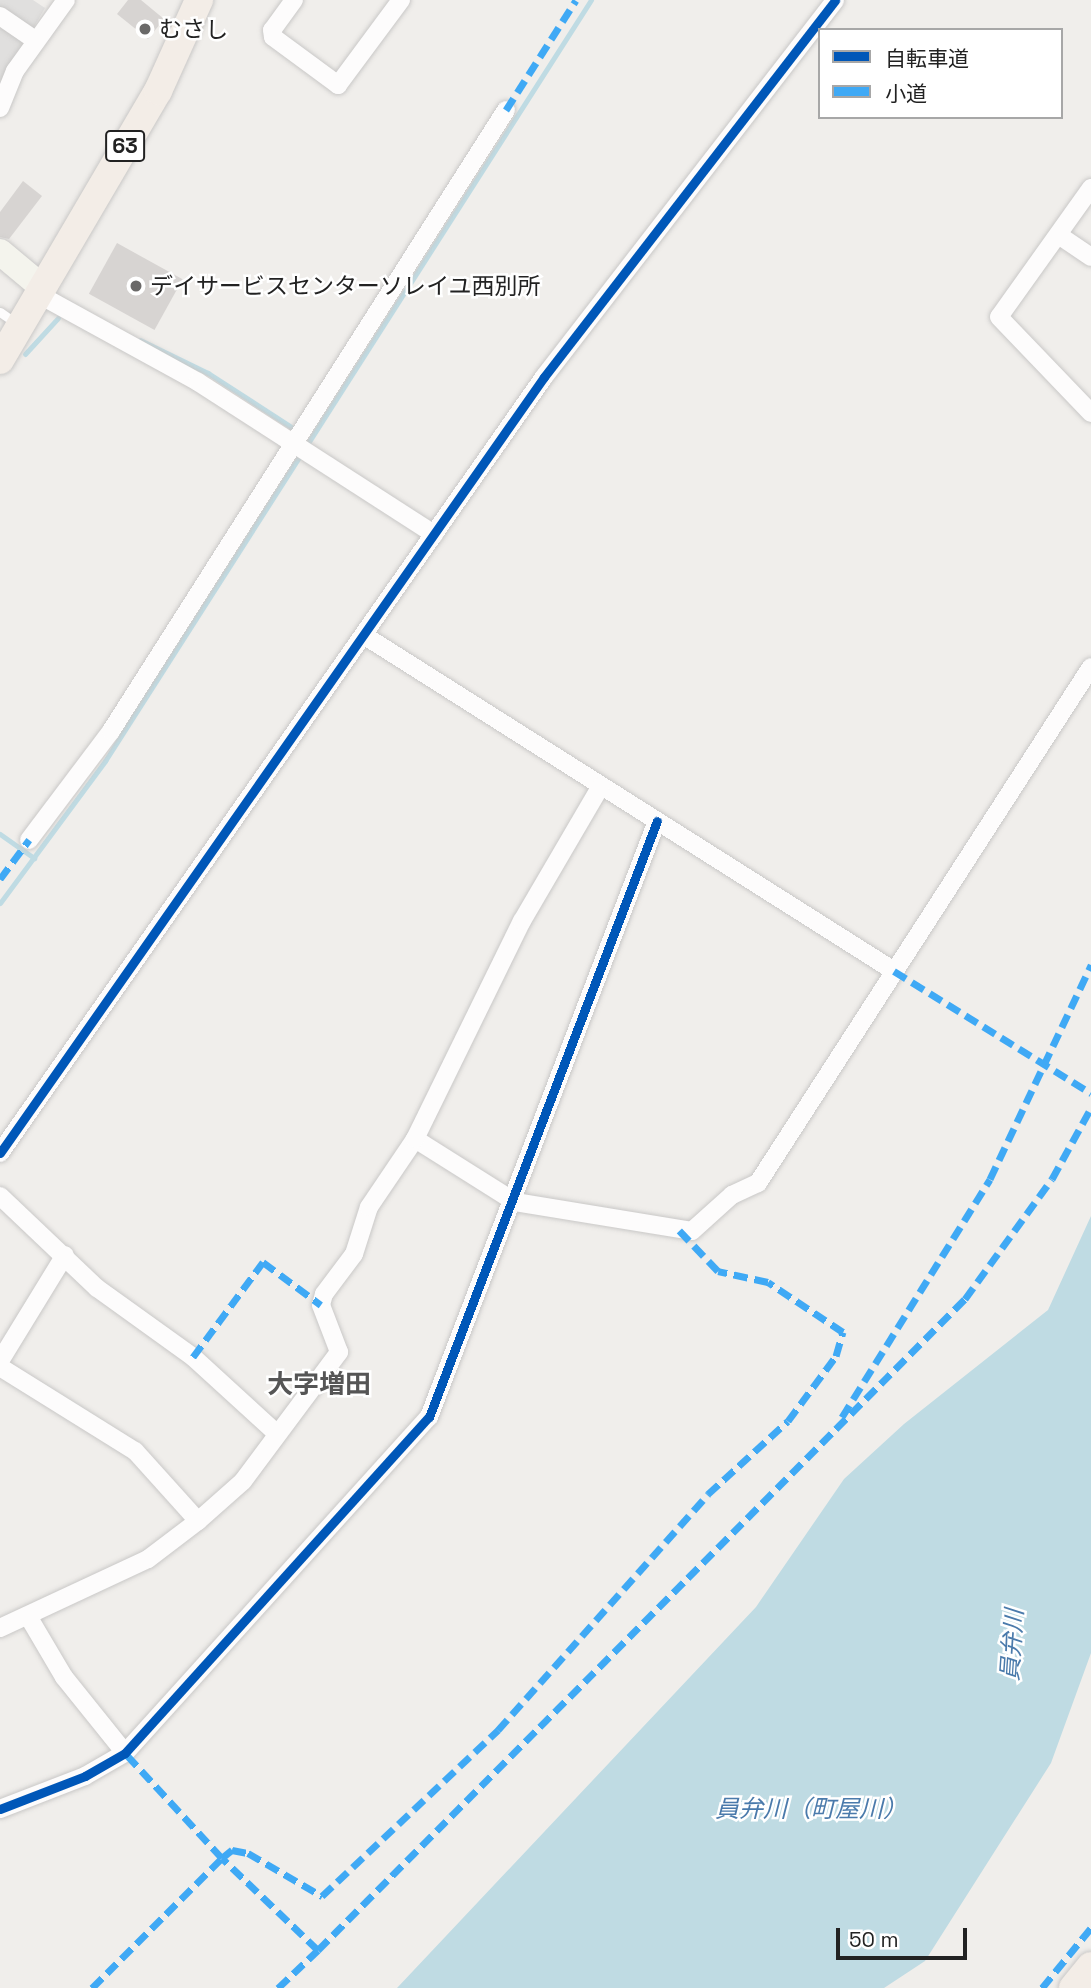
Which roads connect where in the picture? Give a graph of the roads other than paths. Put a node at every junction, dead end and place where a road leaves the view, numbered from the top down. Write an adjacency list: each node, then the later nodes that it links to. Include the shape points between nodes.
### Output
1 (66, 0): 7 (street)
2 (199, 0): 15 (main road, 63, via 158,91)
3 (294, 0): 4 (street, via 273,37 338,85)
4 (401, 0)
5 (835, 0): 20 (street, via 611,286)
6 (0, 16): 7 (street)
7 (34, 40): 8 (street)
8 (5, 78): 9 (street)
9 (0, 108)
10 (506, 110): 19 (street)
11 (1091, 188): 12 (street)
12 (1060, 236): 14 (street); 18 (street, via 999,317)
13 (0, 252): 15 (street)
14 (1091, 257)
15 (40, 290): 16 (main road, 63); 19 (street)
16 (10, 319): 17 (main road, 63)
17 (0, 360)
18 (1091, 413)
19 (295, 445): 20 (street); 25 (street, via 111,731)
20 (434, 534): 21 (street)
21 (365, 636): 23 (street); 28 (street)
22 (1091, 667): 26 (street)
23 (601, 786): 24 (street); 27 (street, via 522,921)
24 (657, 821): 26 (street); 30 (street)
25 (29, 840)
26 (894, 971): 30 (street, via 758,1183 732,1195 692,1231)
27 (415, 1139): 30 (street); 34 (street, via 369,1207 354,1254 324,1294 321,1305 340,1352)
28 (0, 1153)
29 (0, 1196): 31 (street)
30 (515, 1202): 38 (street, via 419,1431)
31 (65, 1255): 32 (street); 34 (street)
32 (0, 1361)
33 (0, 1367): 35 (street, via 135,1451)
34 (275, 1432): 35 (street, via 243,1481)
35 (198, 1521): 36 (street, via 148,1559)
36 (27, 1616): 37 (street); 38 (street, via 64,1677)
37 (0, 1628)
38 (125, 1753): 39 (street, via 85,1776)
39 (0, 1810)

